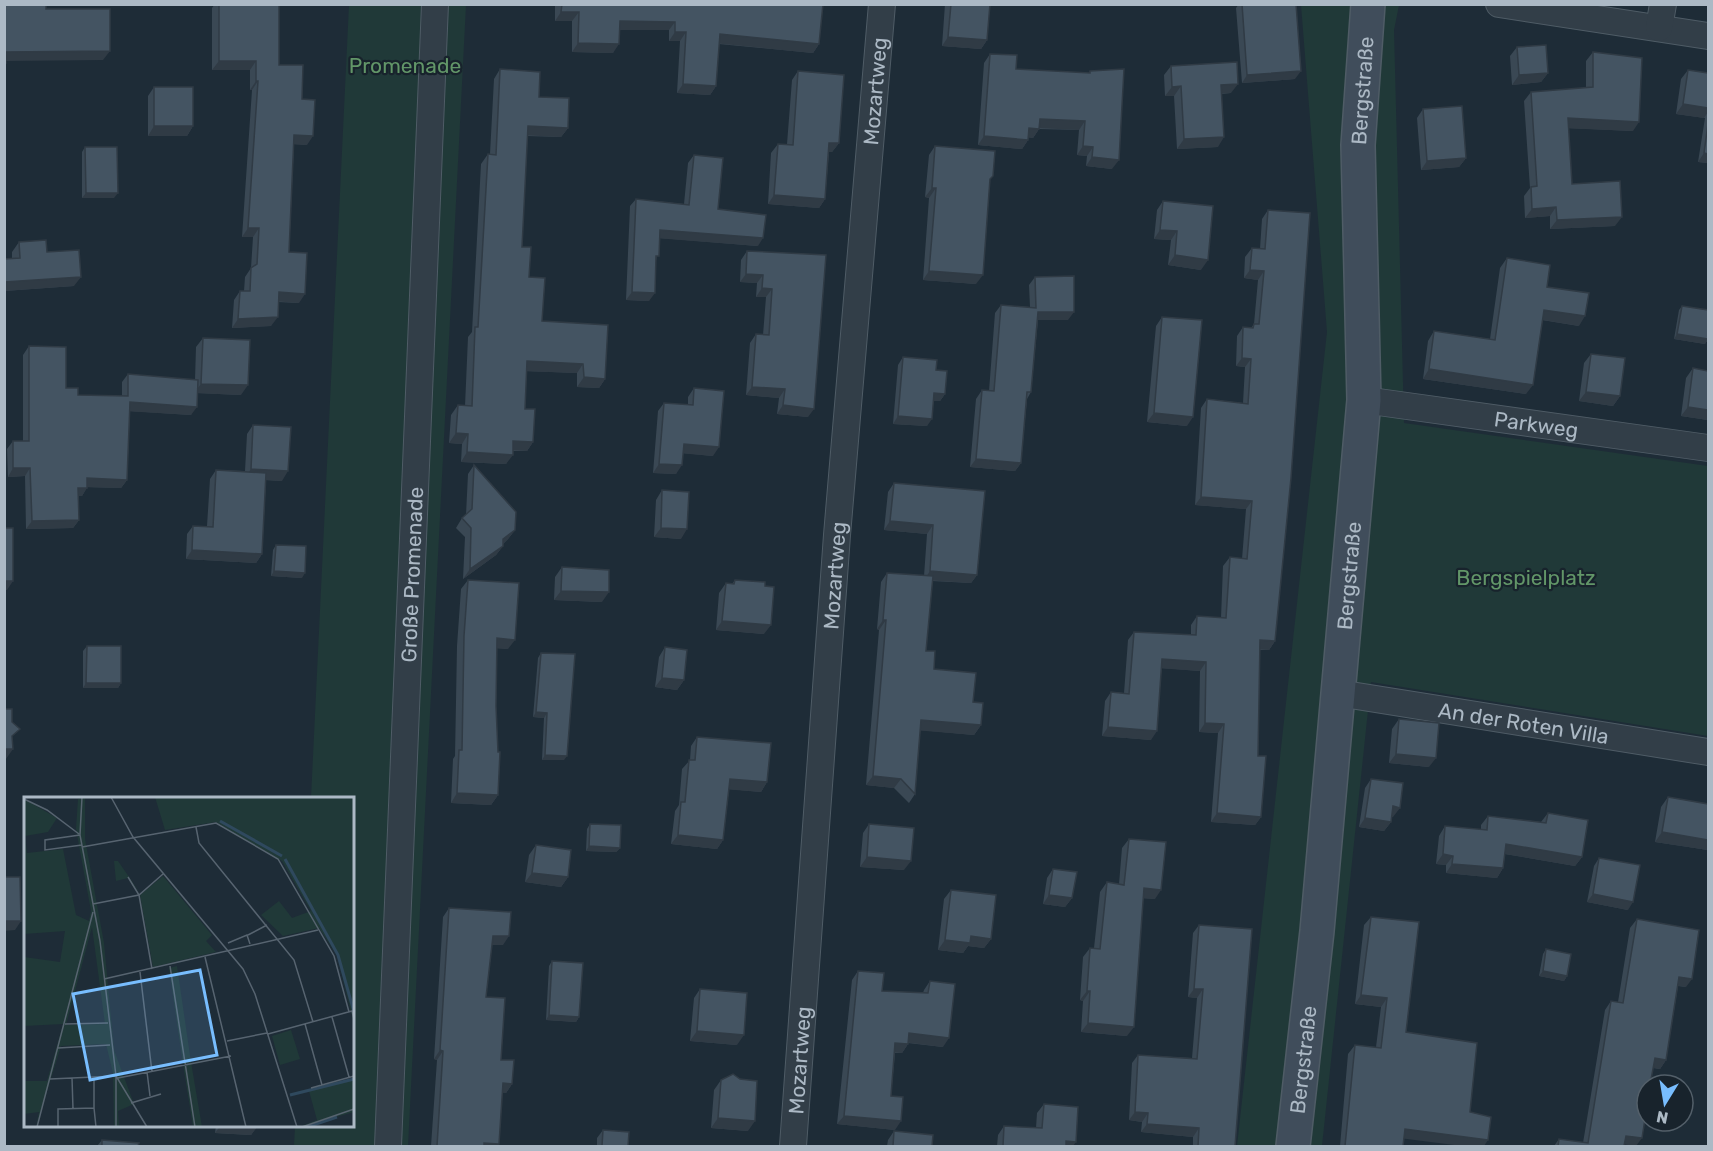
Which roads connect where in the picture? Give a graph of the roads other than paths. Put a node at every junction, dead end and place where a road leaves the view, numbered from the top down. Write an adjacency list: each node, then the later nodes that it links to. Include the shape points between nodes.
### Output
1 (435, 4): 11 (street, Große Promenade)
2 (882, 4): 12 (street, Mozartweg, via 837,535)
3 (1368, 4): 7 (street, Bergstraße, via 1358,145)
4 (1499, 4): 5 (street)
5 (1661, 16): 6 (street)
6 (1708, 36)
7 (1364, 400): 8 (street, Parkweg); 9 (street, Bergstraße)
8 (1708, 448)
9 (1338, 693): 10 (street, An der Roten Villa); 13 (street, Bergstraße)
10 (1708, 752)
11 (388, 1146)
12 (793, 1146)
13 (1293, 1146)

